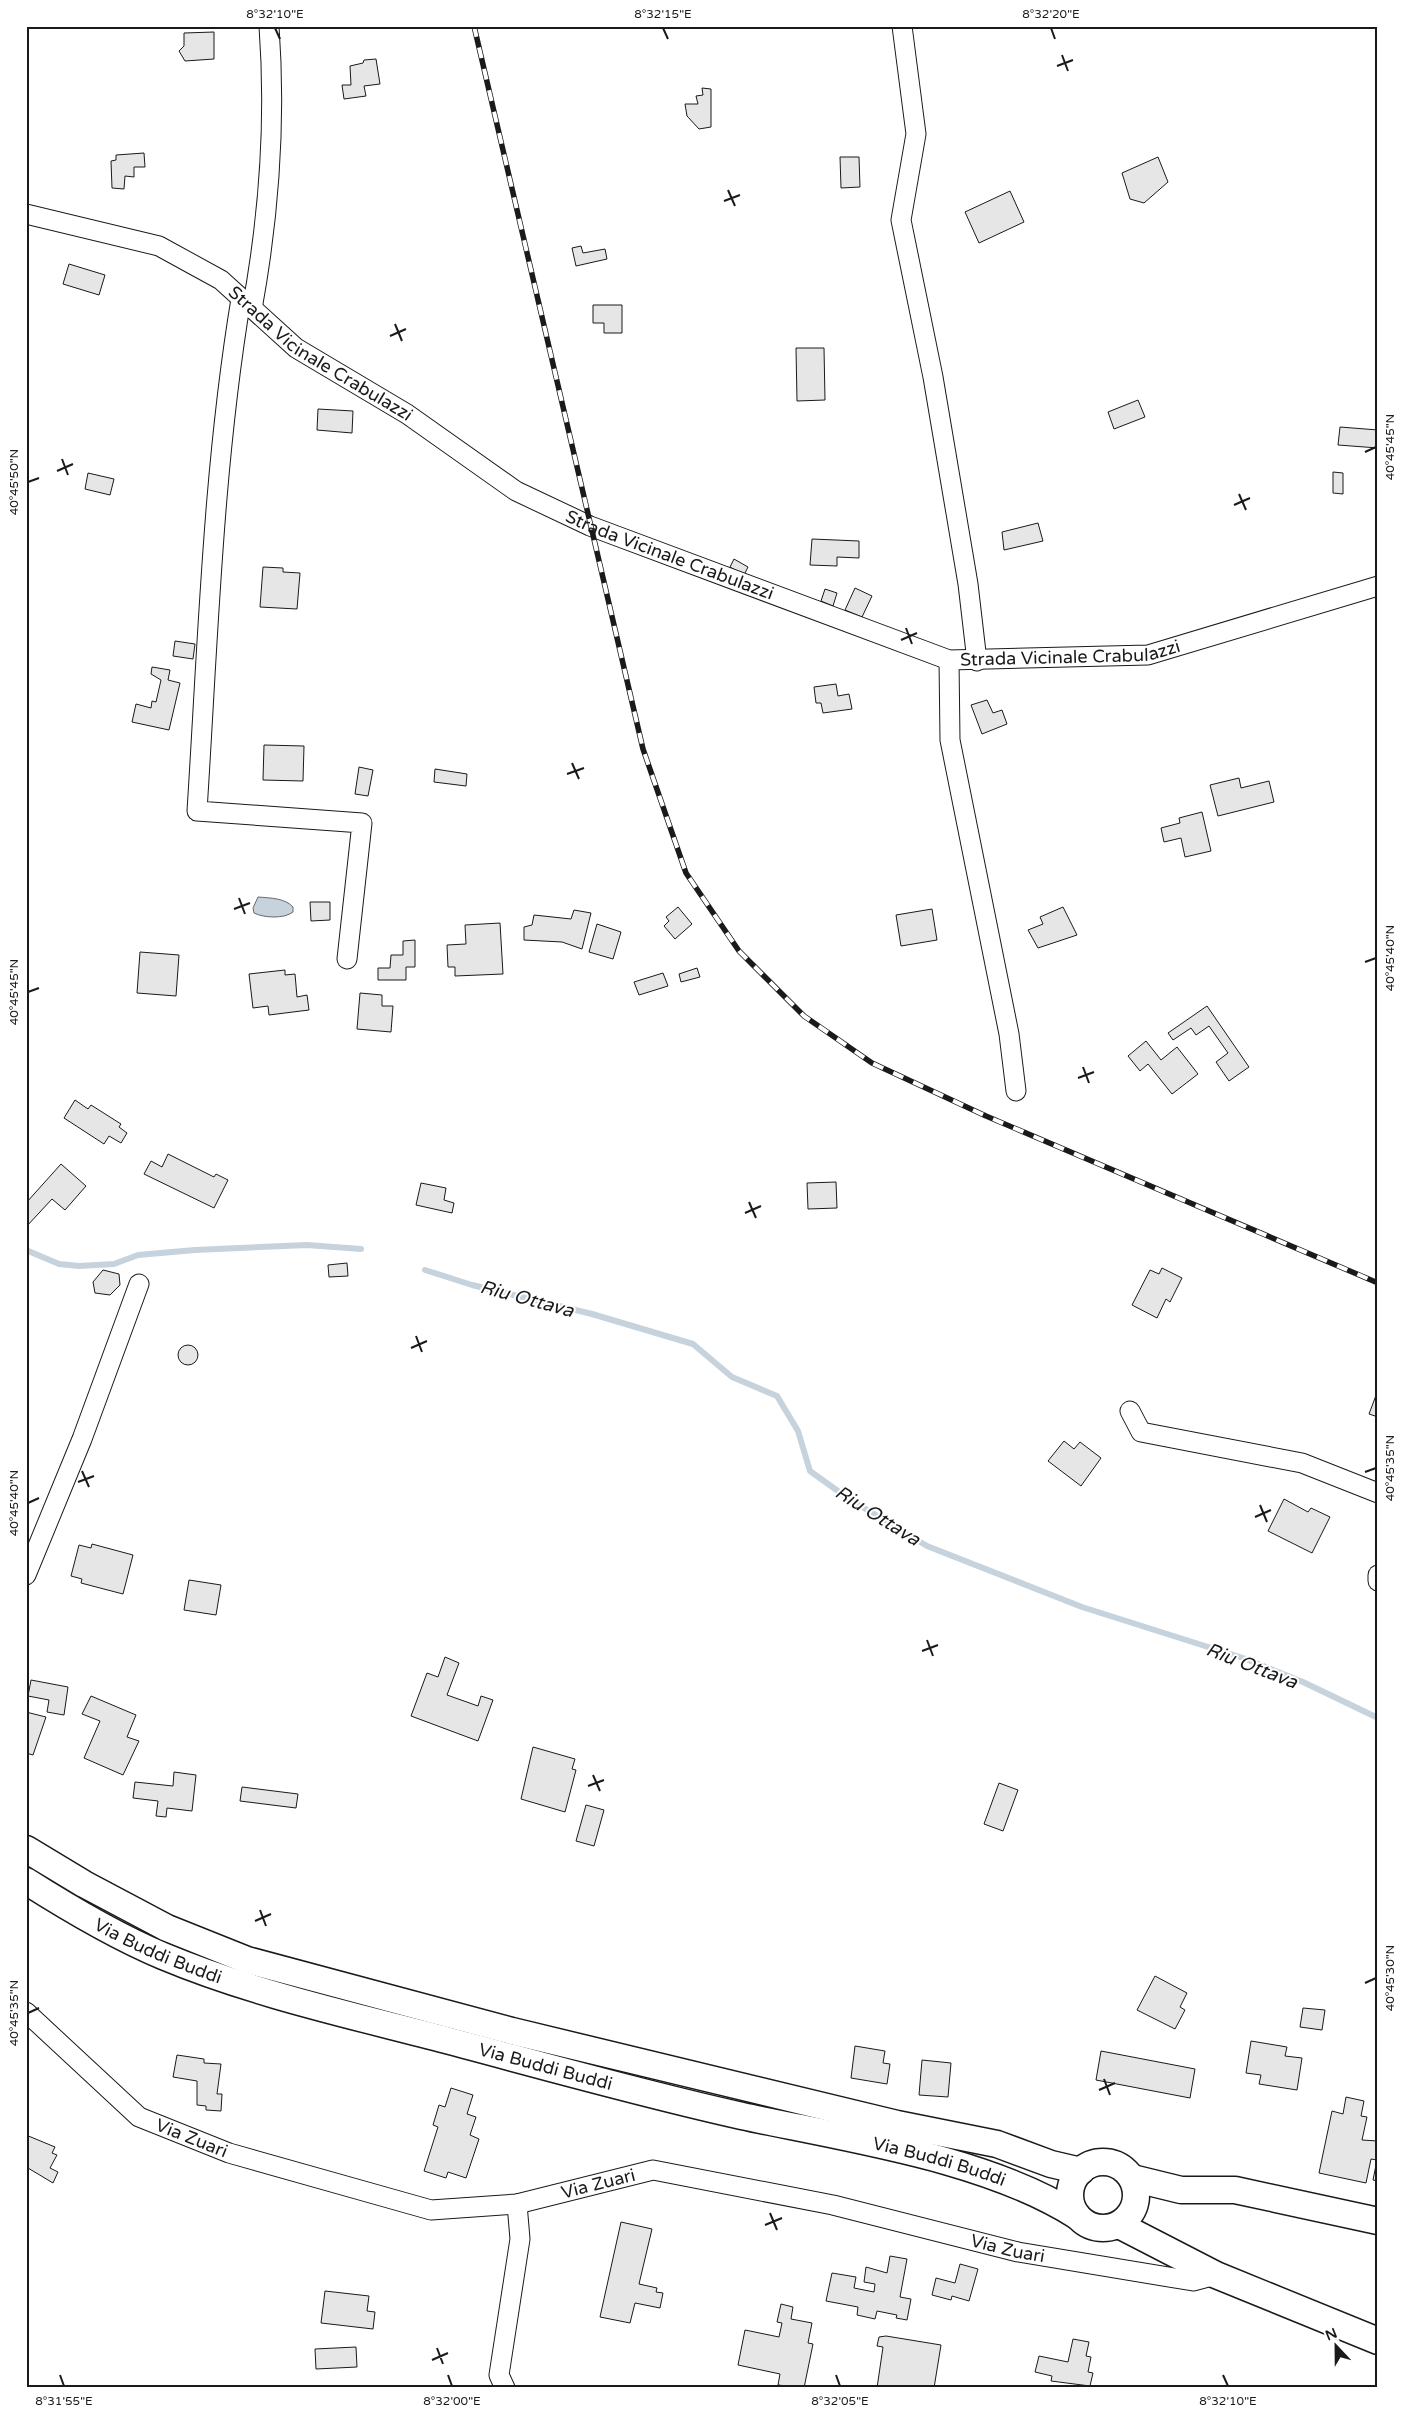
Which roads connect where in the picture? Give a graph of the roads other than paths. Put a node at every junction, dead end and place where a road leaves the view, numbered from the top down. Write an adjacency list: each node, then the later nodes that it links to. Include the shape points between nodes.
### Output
1 (269, 26): 4 (street, via 272,72 268,204)
2 (902, 26): 7 (street, via 916,134 901,220 934,386 968,584)
3 (26, 214): 4 (street, Strada Vicinale Crabulazzi, via 159,246 221,280)
4 (247, 304): 6 (street, Strada Vicinale Crabulazzi, via 296,348 407,414 516,491 590,526); 8 (street, via 226,402 197,812 362,823)
5 (1378, 586): 7 (street, Strada Vicinale Crabulazzi, via 1148,655)
6 (949, 660): 7 (street, Strada Vicinale Crabulazzi); 9 (street, via 950,740 1009,1034)
7 (977, 661)
8 (347, 959)
9 (1016, 1091)
10 (139, 1284): 13 (street, via 82,1439)
11 (1130, 1411): 12 (street, via 1141,1432 1302,1463)
12 (1378, 1493)
13 (26, 1575)
14 (1378, 1575): 15 (street)
15 (1378, 1581)
16 (26, 1848): 19 (main road, Via Buddi Buddi, via 84,1884 168,1928 247,1960 512,2031 897,2124 997,2144 1051,2164)
17 (26, 1881): 22 (main road, Via Buddi Buddi, via 72,1910 162,1956 265,1993 696,2106 892,2148 955,2165 1029,2191)
18 (26, 2012): 21 (street, Via Zuari, via 139,2117 228,2154 431,2210)
19 (1081, 2171): 20 (main road, via 1108,2162 1126,2170); 22 (main road, via 1075,2179 1070,2198)
20 (1132, 2178): 23 (main road, via 1181,2190 1235,2190); 24 (main road, via 1137,2199 1128,2218)
21 (517, 2204): 25 (street, Via Zuari, via 653,2170 834,2206 1018,2252 1193,2281); 27 (street, via 520,2239 498,2375)
22 (1077, 2216): 24 (main road, via 1097,2228)
23 (1378, 2221)
24 (1119, 2225): 25 (main road)
25 (1216, 2275): 26 (main road)
26 (1378, 2341)
27 (505, 2388)

